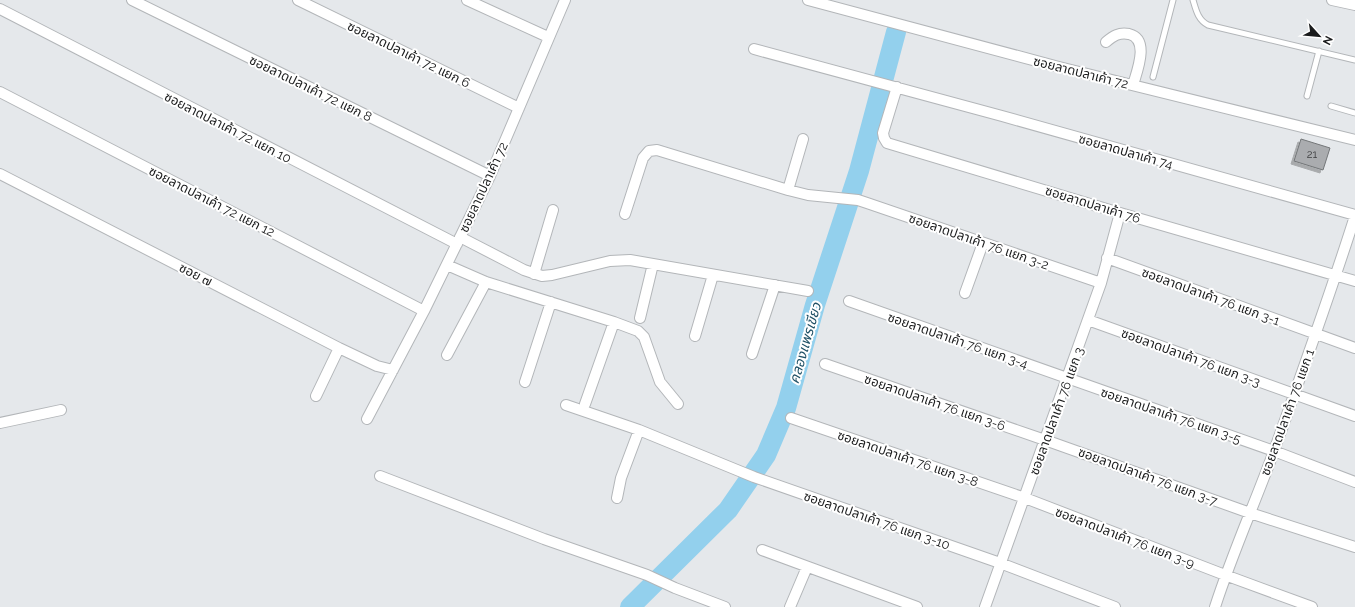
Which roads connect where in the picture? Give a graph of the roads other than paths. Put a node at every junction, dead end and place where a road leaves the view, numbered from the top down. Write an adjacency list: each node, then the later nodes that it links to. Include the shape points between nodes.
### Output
1 (132, 0): 27 (street, ซอยลาดปลาเค้า 72 แยก 8)
2 (298, 0): 22 (street, ซอยลาดปลาเค้า 72 แยก 6)
3 (467, 0): 11 (street)
4 (565, 0): 11 (street, ซอยลาดปลาเค้า 72)
5 (808, 0): 17 (street, ซอยลาดปลาเค้า 72)
6 (1173, 0): 16 (lane)
7 (1193, 0): 14 (lane, via 1198,16 1205,24)
8 (1332, 0): 9 (street)
9 (1355, 5)
10 (0, 9): 33 (street, ซอยลาดปลาเค้า 72 แยก 10)
11 (548, 37): 22 (street, ซอยลาดปลาเค้า 72)
12 (1106, 42): 17 (street, via 1119,34 1134,36 1139,41 1141,48)
13 (754, 48): 18 (street, ซอยลาดปลาเค้า 74)
14 (1319, 52): 15 (lane); 20 (lane)
15 (1355, 60)
16 (1153, 77)
17 (1133, 85): 25 (street, ซอยลาดปลาเค้า 72)
18 (896, 87): 30 (street, ซอยลาดปลาเค้า 76, via 883,133 886,143); 32 (street, ซอยลาดปลาเค้า 74)
19 (0, 92): 49 (street, ซอยลาดปลาเค้า 72 แยก 12)
20 (1308, 96)
21 (1331, 106): 23 (lane)
22 (519, 108): 27 (street, ซอยลาดปลาเค้า 72)
23 (1355, 113)
24 (803, 139): 28 (street)
25 (1355, 140)
26 (0, 174): 55 (street, ซอย ๗)
27 (490, 176): 33 (street, ซอยลาดปลาเค้า 72)
28 (788, 190): 31 (street, ซอยลาดปลาเค้า 76 แยก 3-2, via 657,150 649,151 643,158); 34 (street, ซอยลาดปลาเค้า 76 แยก 3-2, via 808,195 858,200)
29 (553, 210): 38 (street)
30 (1120, 213): 35 (street, ซอยลาดปลาเค้า 76 แยก 3); 40 (street, ซอยลาดปลาเค้า 76)
31 (625, 214)
32 (1355, 216): 40 (street, ซอยลาดปลาเค้า 76 แยก 1)
33 (458, 241): 36 (street, ซอยลาดปลาเค้า 72); 38 (street, ซอยลาดปลาเค้า 72 แยก 10)
34 (984, 243): 43 (street, ซอยลาดปลาเค้า 76 แยก 3-2); 46 (street)
35 (1107, 258): 43 (street, ซอยลาดปลาเค้า 76 แยก 3); 53 (street, ซอยลาดปลาเค้า 76 แยก 3-1)
36 (447, 264): 42 (street); 49 (street, ซอยลาดปลาเค้า 72)
37 (653, 264): 38 (street, via 620,260 552,275); 39 (street); 50 (street)
38 (534, 274)
39 (713, 275): 44 (street); 54 (street)
40 (1336, 275): 41 (street, ซอยลาดปลาเค้า 76); 53 (street, ซอยลาดปลาเค้า 76 แยก 1)
41 (1355, 281)
42 (486, 282): 48 (street); 58 (street)
43 (1101, 283): 51 (street, ซอยลาดปลาเค้า 76 แยก 3)
44 (774, 285): 45 (street); 57 (street)
45 (808, 291)
46 (965, 293)
47 (849, 301): 61 (street, ซอยลาดปลาเค้า 76 แยก 3-4)
48 (551, 302): 52 (street); 62 (street)
49 (424, 311): 60 (street, ซอยลาดปลาเค้า 72)
50 (640, 318)
51 (1088, 320): 61 (street, ซอยลาดปลาเค้า 76 แยก 3); 63 (street, ซอยลาดปลาเค้า 76 แยก 3-3)
52 (614, 322): 65 (street); 66 (street, via 638,331 644,338 660,382)
53 (1315, 334): 56 (street, ซอยลาดปลาเค้า 76 แยก 3-1); 63 (street, ซอยลาดปลาเค้า 76 แยก 1)
54 (696, 336)
55 (339, 348): 60 (street, ซอย ๗, via 377,366); 64 (street)
56 (1355, 348)
57 (752, 354)
58 (448, 355)
59 (825, 364): 74 (street, ซอยลาดปลาเค้า 76 แยก 3-6)
60 (393, 370): 71 (street, ซอยลาดปลาเค้า 72)
61 (1068, 378): 74 (street, ซอยลาดปลาเค้า 76 แยก 3); 75 (street, ซอยลาดปลาเค้า 76 แยก 3-5)
62 (525, 382)
63 (1294, 394): 69 (street, ซอยลาดปลาเค้า 76 แยก 3-3); 75 (street, ซอยลาดปลาเค้า 76 แยก 1)
64 (316, 396)
65 (585, 404)
66 (678, 404)
67 (566, 405): 73 (street, ซอยลาดปลาเค้า 76 แยก 3-10)
68 (61, 410): 72 (street)
69 (1355, 416)
70 (791, 418): 79 (street, ซอยลาดปลาเค้า 76 แยก 3-8)
71 (367, 419)
72 (0, 423)
73 (639, 430): 78 (street, via 621,478); 83 (street, ซอยลาดปลาเค้า 76 แยก 3-10, via 754,477)
74 (1045, 440): 79 (street, ซอยลาดปลาเค้า 76 แยก 3); 80 (street, ซอยลาดปลาเค้า 76 แยก 3-7)
75 (1274, 451): 77 (street, ซอยลาดปลาเค้า 76 แยก 3-5); 80 (street, ซอยลาดปลาเค้า 76 แยก 1)
76 (380, 476): 86 (street, via 544,539 647,575)
77 (1355, 482)
78 (617, 498)
79 (1025, 498): 83 (street, ซอยลาดปลาเค้า 76 แยก 3); 85 (street, ซอยลาดปลาเค้า 76 แยก 3-9)
80 (1250, 513): 81 (street, ซอยลาดปลาเค้า 76 แยก 3-7); 85 (street, ซอยลาดปลาเค้า 76 แยก 1)
81 (1355, 547)
82 (762, 550): 84 (street)
83 (1000, 563): 89 (street, ซอยลาดปลาเค้า 76 แยก 3); 90 (street, ซอยลาดปลาเค้า 76 แยก 3-10)
84 (807, 567): 87 (street); 88 (street)
85 (1225, 575): 91 (street, ซอยลาดปลาเค้า 76 แยก 1); 92 (street, ซอยลาดปลาเค้า 76 แยก 3-9)
86 (725, 607)
87 (790, 607)
88 (917, 607)
89 (985, 607)
90 (1115, 607)
91 (1215, 607)
92 (1312, 607)

